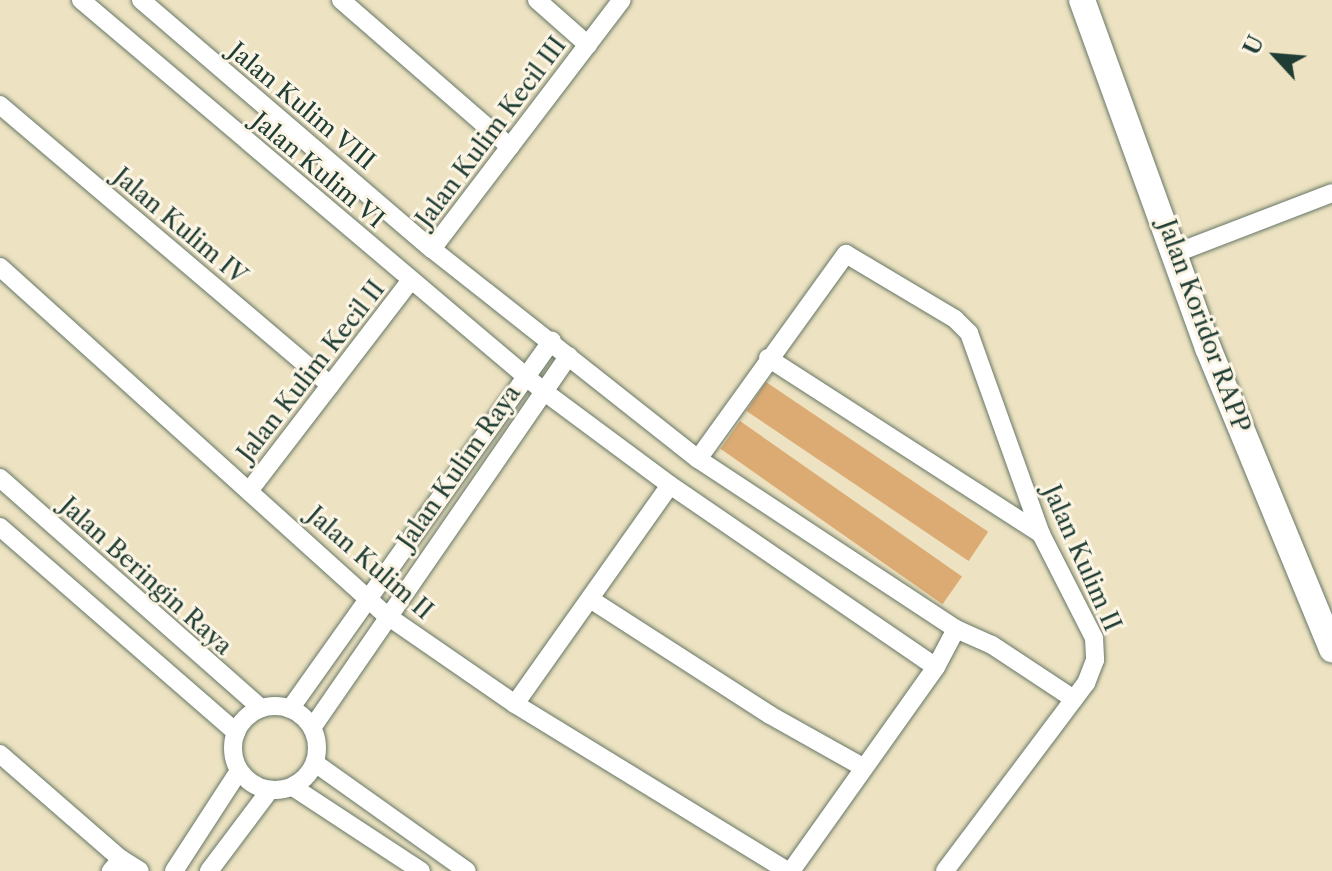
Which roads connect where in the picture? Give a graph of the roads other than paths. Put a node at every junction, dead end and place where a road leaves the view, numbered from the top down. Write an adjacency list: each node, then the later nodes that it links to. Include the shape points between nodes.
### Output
1 (81, 0): 14 (street, Jalan Kulim VI)
2 (141, 0): 11 (street, Jalan Kulim VIII)
3 (341, 0): 9 (street)
4 (537, 0): 7 (street)
5 (622, 0): 7 (street, Jalan Kulim Kecil III)
6 (1082, 0): 12 (main road, Jalan Koridor RAPP)
7 (588, 45): 9 (street, Jalan Kulim Kecil III)
8 (0, 105): 19 (street, Jalan Kulim IV)
9 (510, 147): 11 (street, Jalan Kulim Kecil III)
10 (1332, 193): 12 (street)
11 (432, 249): 15 (street, Jalan Kulim VIII)
12 (1176, 253): 31 (main road, Jalan Koridor RAPP, via 1208,348)
13 (0, 267): 24 (street, Jalan Kulim II)
14 (411, 280): 18 (street, Jalan Kulim VI); 19 (street, Jalan Kulim Kecil II)
15 (552, 341): 16 (street, Jalan Kulim VIII); 18 (street, Jalan Kulim Raya)
16 (569, 356): 20 (street, Jalan Kulim Raya); 21 (street, Jalan Kulim VIII)
17 (768, 358): 21 (street); 26 (street); 26 (street, Jalan Kulim II, via 839,259 854,256 955,319 969,333)
18 (524, 376): 20 (street, Jalan Kulim VI); 27 (street, Jalan Kulim Raya)
19 (330, 385): 24 (street, Jalan Kulim Kecil II)
20 (542, 390): 23 (street, Jalan Kulim VI); 29 (street, Jalan Kulim Raya)
21 (698, 459): 30 (street, Jalan Kulim VIII)
22 (0, 478): 35 (street, Jalan Beringin Raya)
23 (670, 485): 28 (street); 32 (street, Jalan Kulim VI)
24 (249, 491): 27 (street, Jalan Kulim II)
25 (0, 527): 38 (street)
26 (1041, 534): 33 (street, Jalan Kulim II, via 1094,638 1093,671)
27 (368, 594): 29 (street, Jalan Kulim II); 36 (street, Jalan Kulim Raya)
28 (590, 599): 34 (street); 41 (street, via 770,715)
29 (386, 615): 34 (street, Jalan Kulim II); 37 (street, Jalan Kulim Raya)
30 (956, 629): 32 (street); 33 (street, Jalan Kulim VIII, via 992,645)
31 (1332, 649)
32 (936, 667): 41 (street)
33 (1074, 699): 52 (street, Jalan Kulim II)
34 (515, 704): 51 (street, Jalan Kulim II)
35 (261, 708): 36 (street); 38 (street)
36 (290, 709): 37 (street)
37 (312, 728): 40 (street)
38 (236, 732): 42 (street, via 233,753)
39 (0, 754): 45 (street)
40 (315, 763): 43 (street); 50 (street)
41 (861, 766): 51 (street)
42 (239, 771): 44 (street, via 252,785); 47 (street)
43 (293, 787): 44 (street); 49 (street)
44 (269, 791): 48 (street)
45 (116, 865): 46 (street)
46 (140, 871)
47 (174, 871)
48 (209, 871)
49 (421, 871)
50 (467, 871)
51 (789, 871)
52 (945, 871)

